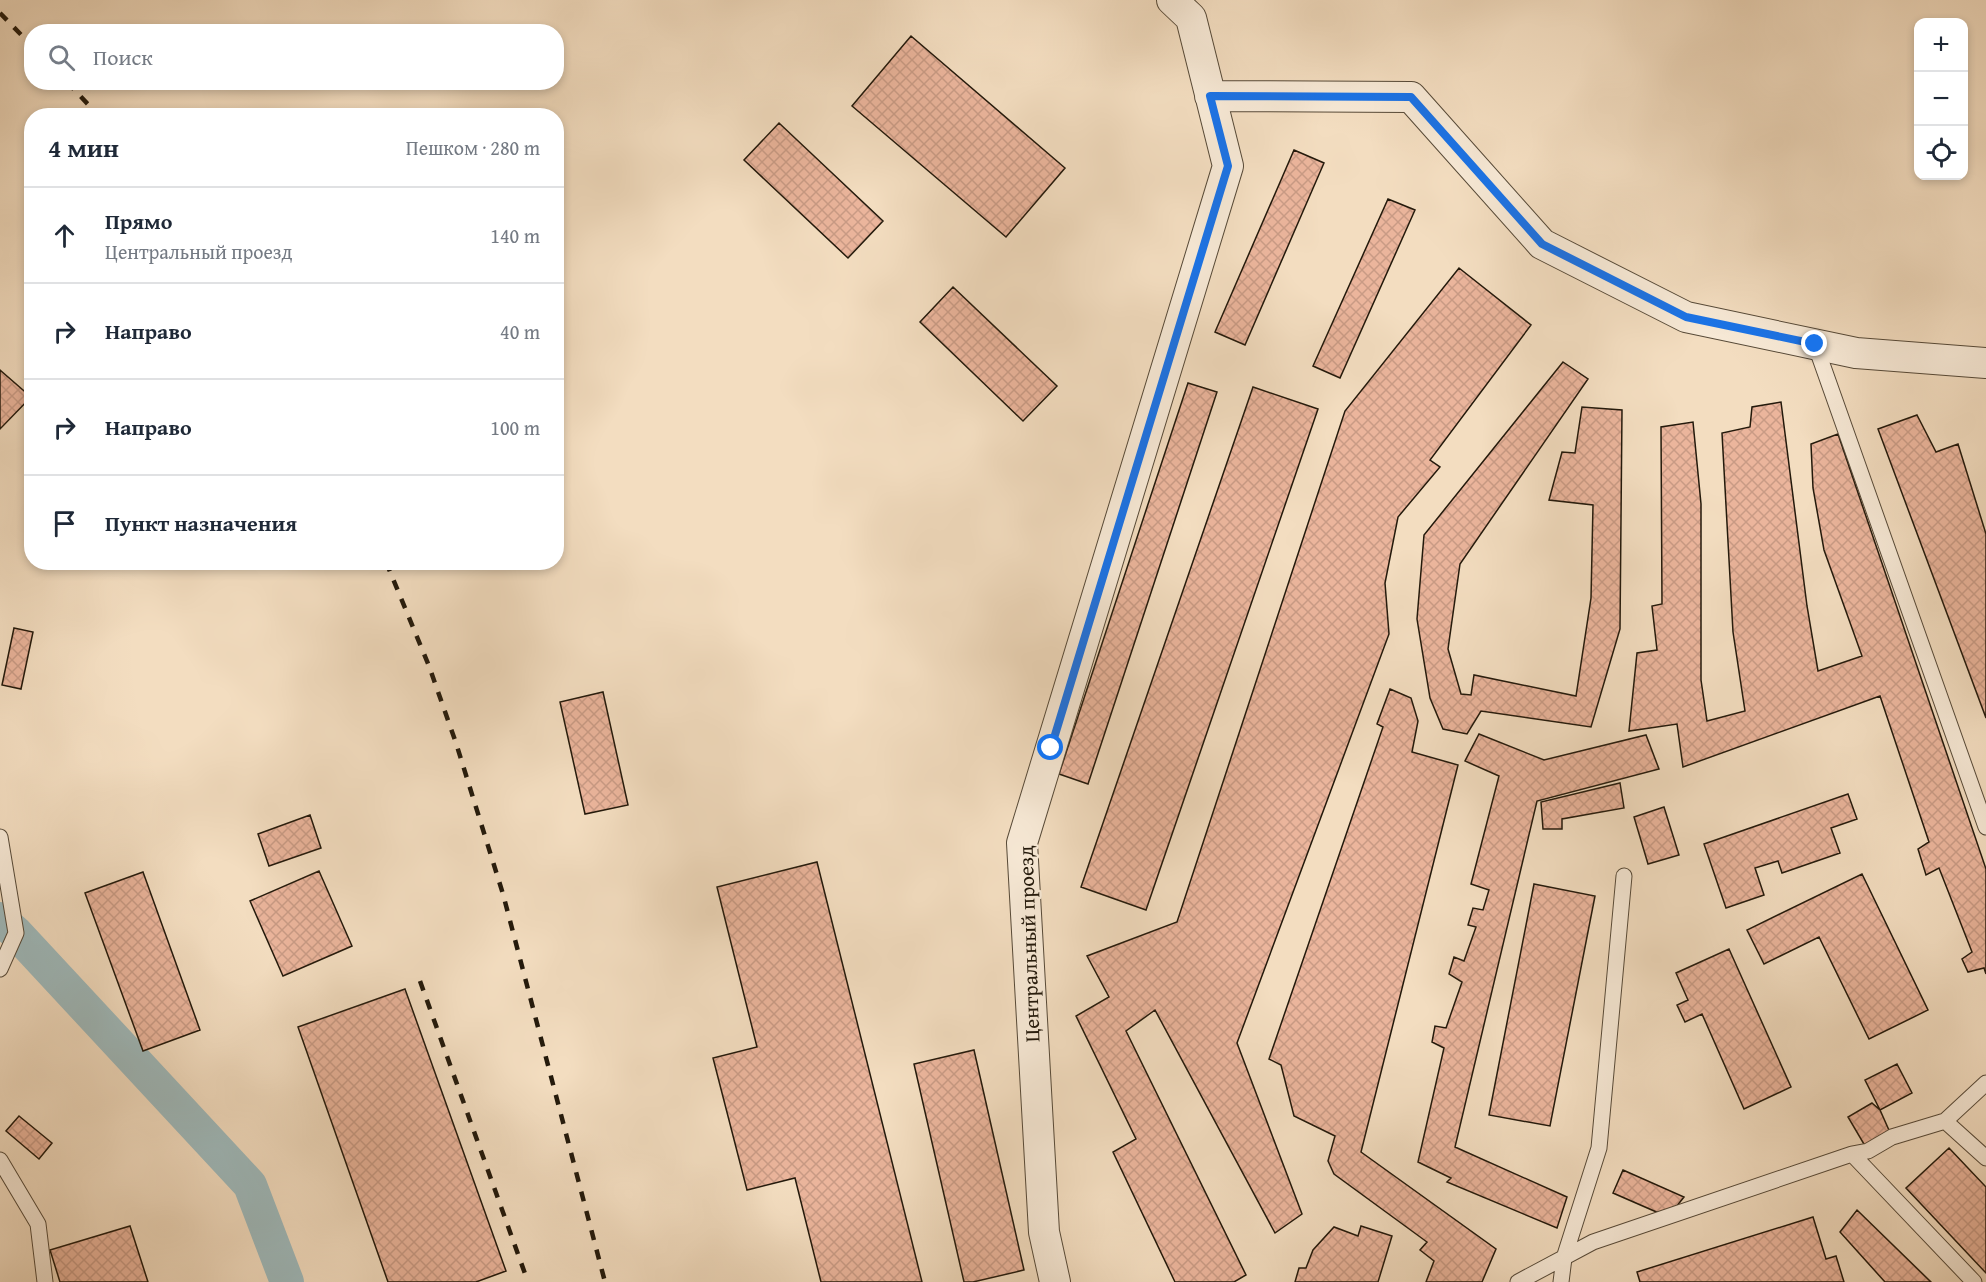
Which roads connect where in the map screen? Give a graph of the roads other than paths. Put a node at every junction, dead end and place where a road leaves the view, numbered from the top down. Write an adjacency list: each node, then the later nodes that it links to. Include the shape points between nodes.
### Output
1 (1172, 0): 2 (street, Центральный проезд, via 1191,18)
2 (1210, 96): 3 (street, via 1411,97 1542,244 1686,317); 16 (street, Центральный проезд, via 1228,166 1022,843 1044,1232)
3 (1815, 344): 4 (street, via 1856,353); 5 (lane)
4 (1986, 363)
5 (1986, 827)
6 (0, 837): 8 (lane, via 16,933)
7 (1624, 876): 14 (lane, via 1599,1148)
8 (0, 969)
9 (1986, 1083): 10 (lane)
10 (1945, 1121): 11 (lane); 12 (lane)
11 (1852, 1154): 14 (lane, via 1593,1242); 19 (lane)
12 (1986, 1158)
13 (0, 1160): 15 (lane, via 38,1224)
14 (1564, 1258): 17 (lane); 18 (lane)
15 (45, 1282)
16 (1055, 1282)
17 (1518, 1282)
18 (1561, 1282)
19 (1974, 1282)

